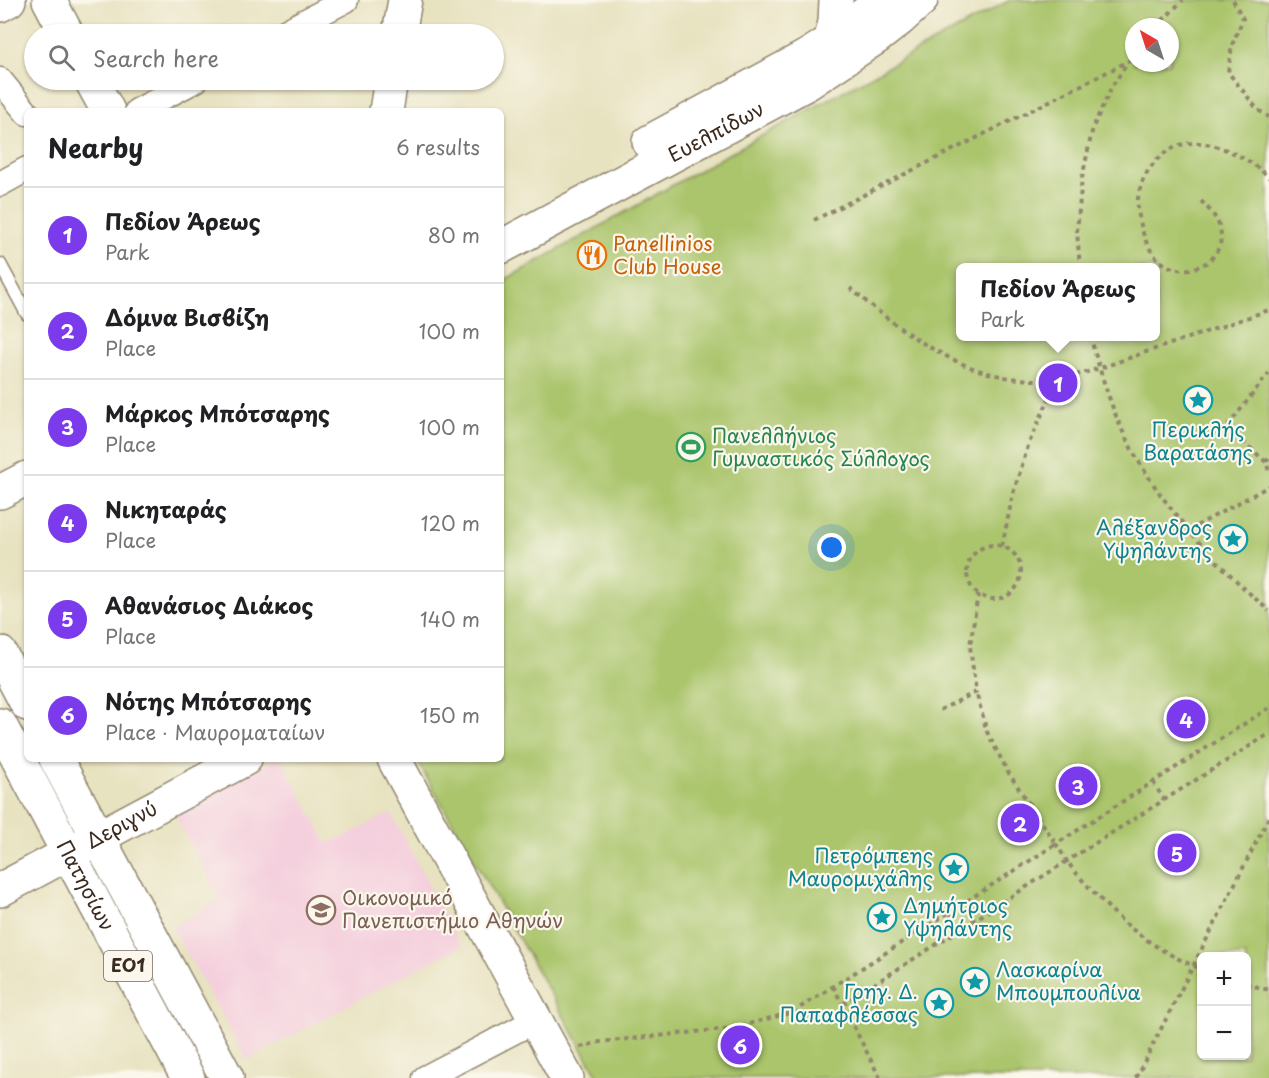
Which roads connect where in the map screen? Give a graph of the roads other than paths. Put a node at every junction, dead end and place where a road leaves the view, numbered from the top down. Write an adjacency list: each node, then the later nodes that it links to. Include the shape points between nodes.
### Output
1 (9, 0): 8 (main road)
2 (49, 0): 9 (main road)
3 (346, 0): 10 (street)
4 (405, 0): 11 (main road)
5 (836, 0): 12 (main road)
6 (882, 0): 12 (main road, Ευελπίδων)
7 (921, 0): 14 (main road, Ευελπίδων, via 877,37)
8 (0, 5)
9 (62, 24)
10 (300, 24)
11 (401, 24)
12 (831, 41): 14 (main road); 24 (main road, Ευελπίδων)
13 (0, 80): 21 (street)
14 (808, 83): 25 (main road, Ευελπίδων)
15 (96, 90): 18 (main road)
16 (177, 90): 19 (street)
17 (390, 90): 20 (main road)
18 (106, 108)
19 (142, 108)
20 (387, 108)
21 (24, 109)
22 (24, 171): 23 (street)
23 (0, 183)
24 (504, 220)
25 (504, 245)
26 (0, 264): 27 (lane)
27 (24, 308)
28 (24, 480): 29 (main road)
29 (0, 492)
30 (0, 653): 31 (main road)
31 (24, 698)
32 (0, 725): 37 (main road, Πατησίων / ΕΟ1)
33 (58, 762): 36 (main road, Πατησίων / ΕΟ1)
34 (239, 762): 36 (main road, Δεριγνύ)
35 (396, 762): 39 (main road)
36 (98, 838): 37 (main road, Δεριγνύ); 42 (main road, Πατησίων / ΕΟ1)
37 (69, 853): 38 (main road, Δεριγνύ); 41 (main road, Πατησίων / ΕΟ1)
38 (0, 890)
39 (536, 1020): 40 (main road); 43 (street)
40 (560, 1065)
41 (188, 1078)
42 (227, 1078)
43 (425, 1078)

